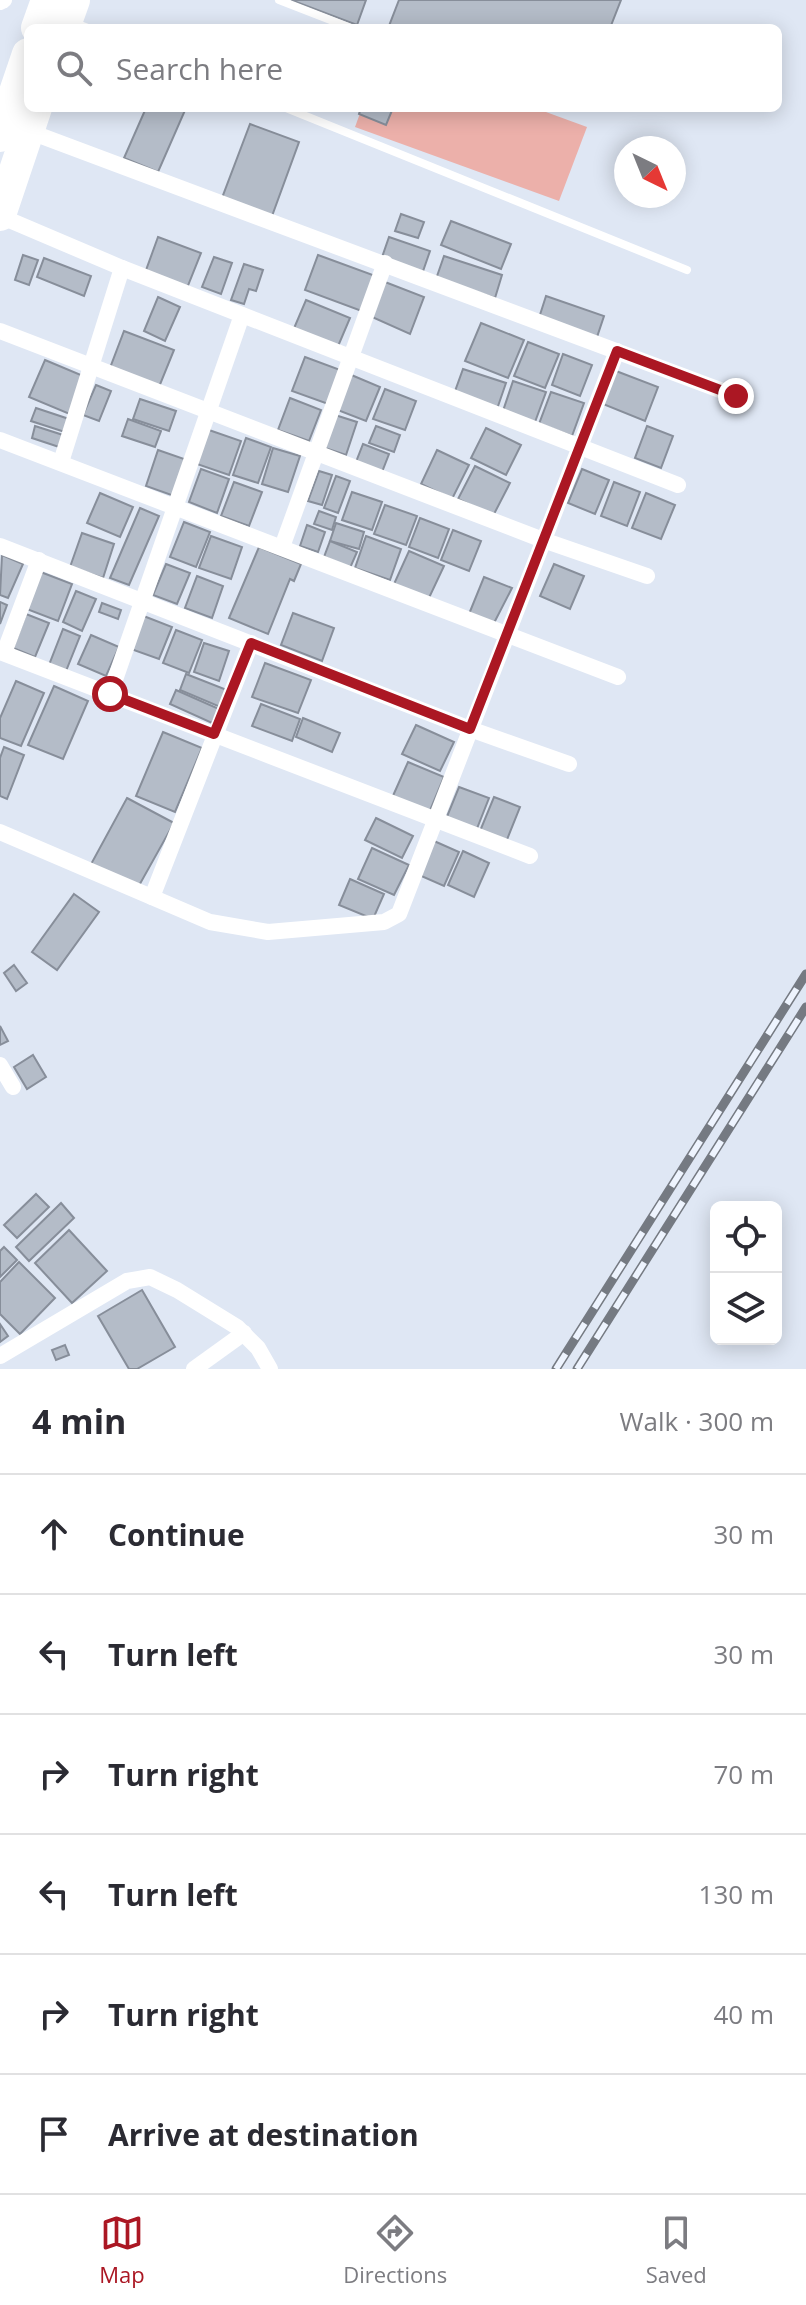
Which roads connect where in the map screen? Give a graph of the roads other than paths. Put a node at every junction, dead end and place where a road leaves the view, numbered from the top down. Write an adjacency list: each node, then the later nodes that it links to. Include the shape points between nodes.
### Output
1 (279, 0): 2 (lane)
2 (341, 24)
3 (24, 95): 5 (highway)
4 (296, 112): 9 (lane)
5 (21, 125): 6 (highway); 7 (street)
6 (0, 216): 8 (street)
7 (385, 263): 12 (street); 13 (street)
8 (122, 268): 10 (street); 14 (street)
9 (687, 270)
10 (242, 315): 13 (street); 16 (street)
11 (0, 331): 14 (street)
12 (617, 351): 15 (street); 18 (street)
13 (351, 358): 18 (street); 19 (street)
14 (91, 365): 16 (street); 20 (street)
15 (736, 396)
16 (208, 410): 19 (street); 22 (street)
17 (0, 440): 20 (street)
18 (580, 447): 21 (street); 23 (street)
19 (317, 452): 23 (street); 25 (street)
20 (61, 462): 22 (street)
21 (678, 485)
22 (175, 506): 25 (street); 28 (street)
23 (543, 540): 27 (street); 29 (street)
24 (0, 546): 26 (street)
25 (282, 547): 29 (street)
26 (39, 560): 28 (street); 31 (street)
27 (647, 576)
28 (142, 600): 30 (street); 33 (street)
29 (507, 635): 32 (street); 34 (street)
30 (251, 643): 34 (street); 35 (street)
31 (2, 652): 33 (street)
32 (618, 677)
33 (110, 694): 35 (street)
34 (470, 729): 36 (street); 37 (street)
35 (214, 734): 37 (street); 40 (street)
36 (569, 764)
37 (436, 820): 39 (street); 40 (street, via 399,914 384,922 268,932 210,922)
38 (0, 832): 40 (street)
39 (530, 856)
40 (152, 897)
41 (0, 1065): 42 (street)
42 (13, 1087)
43 (244, 1333): 44 (street, via 150,1277 127,1281); 45 (street); 46 (street)
44 (0, 1356)
45 (194, 1369)
46 (270, 1369)

